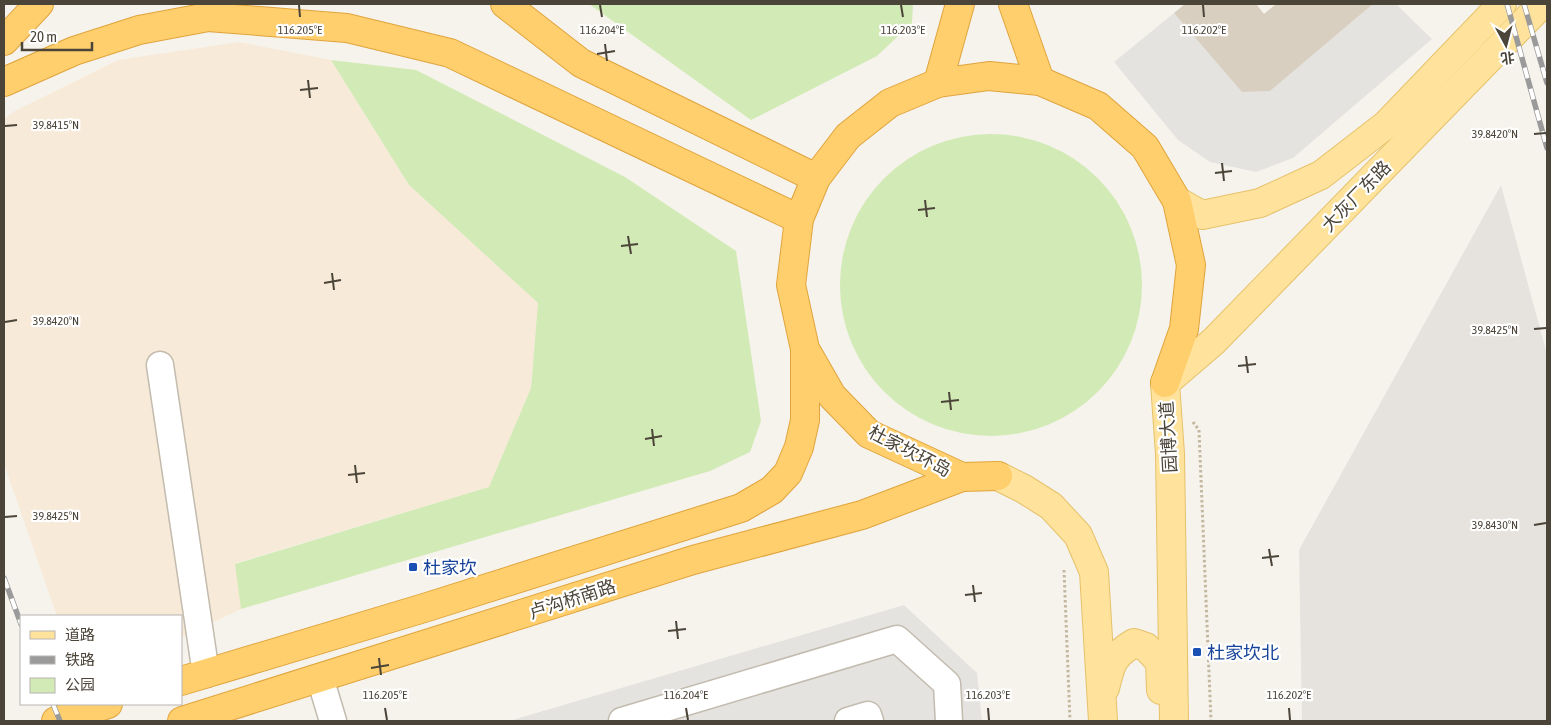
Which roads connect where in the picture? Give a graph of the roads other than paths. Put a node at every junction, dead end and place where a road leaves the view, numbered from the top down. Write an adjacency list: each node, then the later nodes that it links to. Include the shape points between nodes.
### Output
1 (39, 4): 7 (highway)
2 (505, 4): 11 (highway, via 581,63)
3 (960, 4): 10 (highway)
4 (1013, 4): 8 (highway)
5 (1502, 4): 12 (main road, 大灰厂东路, via 1387,124 1321,175 1260,203 1202,215)
6 (1542, 4): 16 (main road, 大灰厂东路, via 1214,341)
7 (4, 41)
8 (1040, 81): 10 (highway, 杜家坎环岛, via 989,76); 12 (highway, 杜家坎环岛, via 1098,106 1145,147)
9 (4, 82): 13 (highway, via 74,51 139,30 208,17 347,28 450,53)
10 (938, 83): 11 (highway, 杜家坎环岛, via 890,103 848,136)
11 (816, 178): 13 (highway, 杜家坎环岛)
12 (1177, 201): 16 (highway, 杜家坎环岛, via 1192,265 1184,329)
13 (799, 219): 14 (highway, 杜家坎环岛, via 791,285)
14 (805, 349): 18 (highway, 杜家坎环岛, via 832,396 869,434); 19 (highway, 卢沟桥南路, via 805,420 799,448 788,473 772,490 741,508)
15 (160, 365): 19 (lane)
16 (1165, 382): 31 (main road, 园博大道, via 1170,454)
17 (998, 476): 18 (highway, 杜家坎环岛); 22 (main road, via 1051,506 1078,535 1094,572)
18 (962, 477): 20 (highway, 卢沟桥南路, via 862,516 693,560)
19 (194, 678)
20 (320, 678): 24 (highway, 卢沟桥南路); 25 (lane)
21 (105, 705): 23 (highway)
22 (1102, 710): 30 (main road, via 1110,667 1119,652 1134,643 1146,647 1160,662)
23 (56, 721)
24 (182, 721)
25 (333, 721)
26 (622, 721): 29 (lane, via 897,639 948,684)
27 (848, 721): 28 (lane, via 868,715)
28 (870, 721)
29 (949, 721)
30 (1165, 721)
31 (1174, 721)

